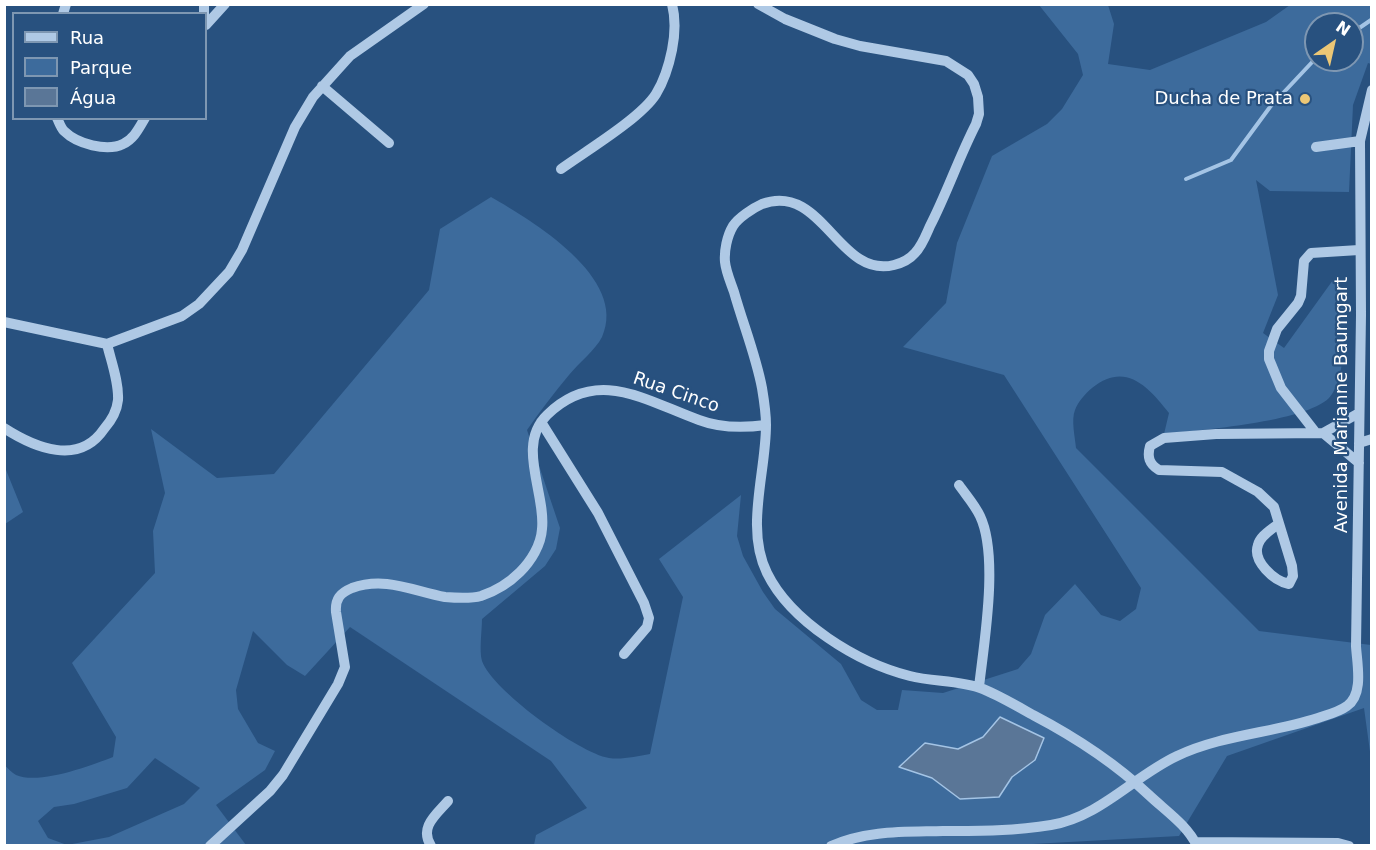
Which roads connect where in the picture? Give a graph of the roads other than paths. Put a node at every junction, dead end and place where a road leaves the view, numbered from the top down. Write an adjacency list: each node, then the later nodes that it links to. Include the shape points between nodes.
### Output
1 (225, 4): 5 (street)
2 (424, 4): 6 (street, via 350,56)
3 (672, 4): 13 (street, via 675,37 656,95 633,117)
4 (758, 4): 20 (street, via 785,20 835,39 946,61 968,75 978,106 976,124 938,211 921,245 905,262 881,268 866,263 819,220 792,202 776,200 757,206 734,224 727,239 725,262 761,386)
5 (207, 18)
6 (322, 86): 11 (street); 17 (street, via 295,127 230,272 200,304 182,316)
7 (1371, 90): 10 (street, Avenida Marianne Baumgart)
8 (58, 120): 9 (street, via 64,131 77,140 108,147 122,145 133,137)
9 (144, 120)
10 (1360, 141): 12 (street); 14 (street, Avenida Marianne Baumgart)
11 (389, 143)
12 (1316, 147)
13 (561, 169)
14 (1359, 250): 15 (street, Avenida Marianne Baumgart); 22 (street, via 1306,256 1301,296 1277,329 1269,351 1281,388)
15 (1366, 315): 18 (street, Avenida Marianne Baumgart)
16 (4, 322): 17 (street)
17 (107, 344): 21 (street, via 118,400 109,423 88,446 71,451 35,445)
18 (1359, 412): 22 (street); 24 (street, Avenida Marianne Baumgart)
19 (541, 422): 20 (street, Rua Cinco, via 576,395 599,389 641,396 712,424); 28 (street, via 598,513 644,603 649,618 647,627); 33 (street, via 535,437 534,465 543,528 525,567 494,591 471,597 445,597 389,583 363,585 339,596 335,604 345,668 338,684 284,775)
20 (766, 425): 29 (street, via 758,550 767,574 788,604 855,656 913,677)
21 (4, 428)
22 (1319, 433): 25 (street); 27 (street, via 1216,434 1164,438 1150,446 1148,459 1159,470 1222,472 1258,492 1274,507)
23 (1371, 439): 24 (street)
24 (1359, 443): 25 (street, Avenida Marianne Baumgart)
25 (1359, 463): 30 (street, Avenida Marianne Baumgart, via 1358,688 1354,699 1348,706 1305,722 1178,755)
26 (959, 485): 29 (street, via 980,515 986,536 988,611)
27 (1278, 524): 27 (street, via 1292,566 1289,584 1279,581 1259,560 1258,542)
28 (624, 654)
29 (979, 687): 30 (street, via 1070,735)
30 (1135, 782): 32 (street); 35 (street, via 1077,820 1001,830 869,833)
31 (448, 801): 34 (street, via 426,826)
32 (1197, 844): 36 (street)
33 (210, 846)
34 (430, 846)
35 (831, 846)
36 (1349, 846)

